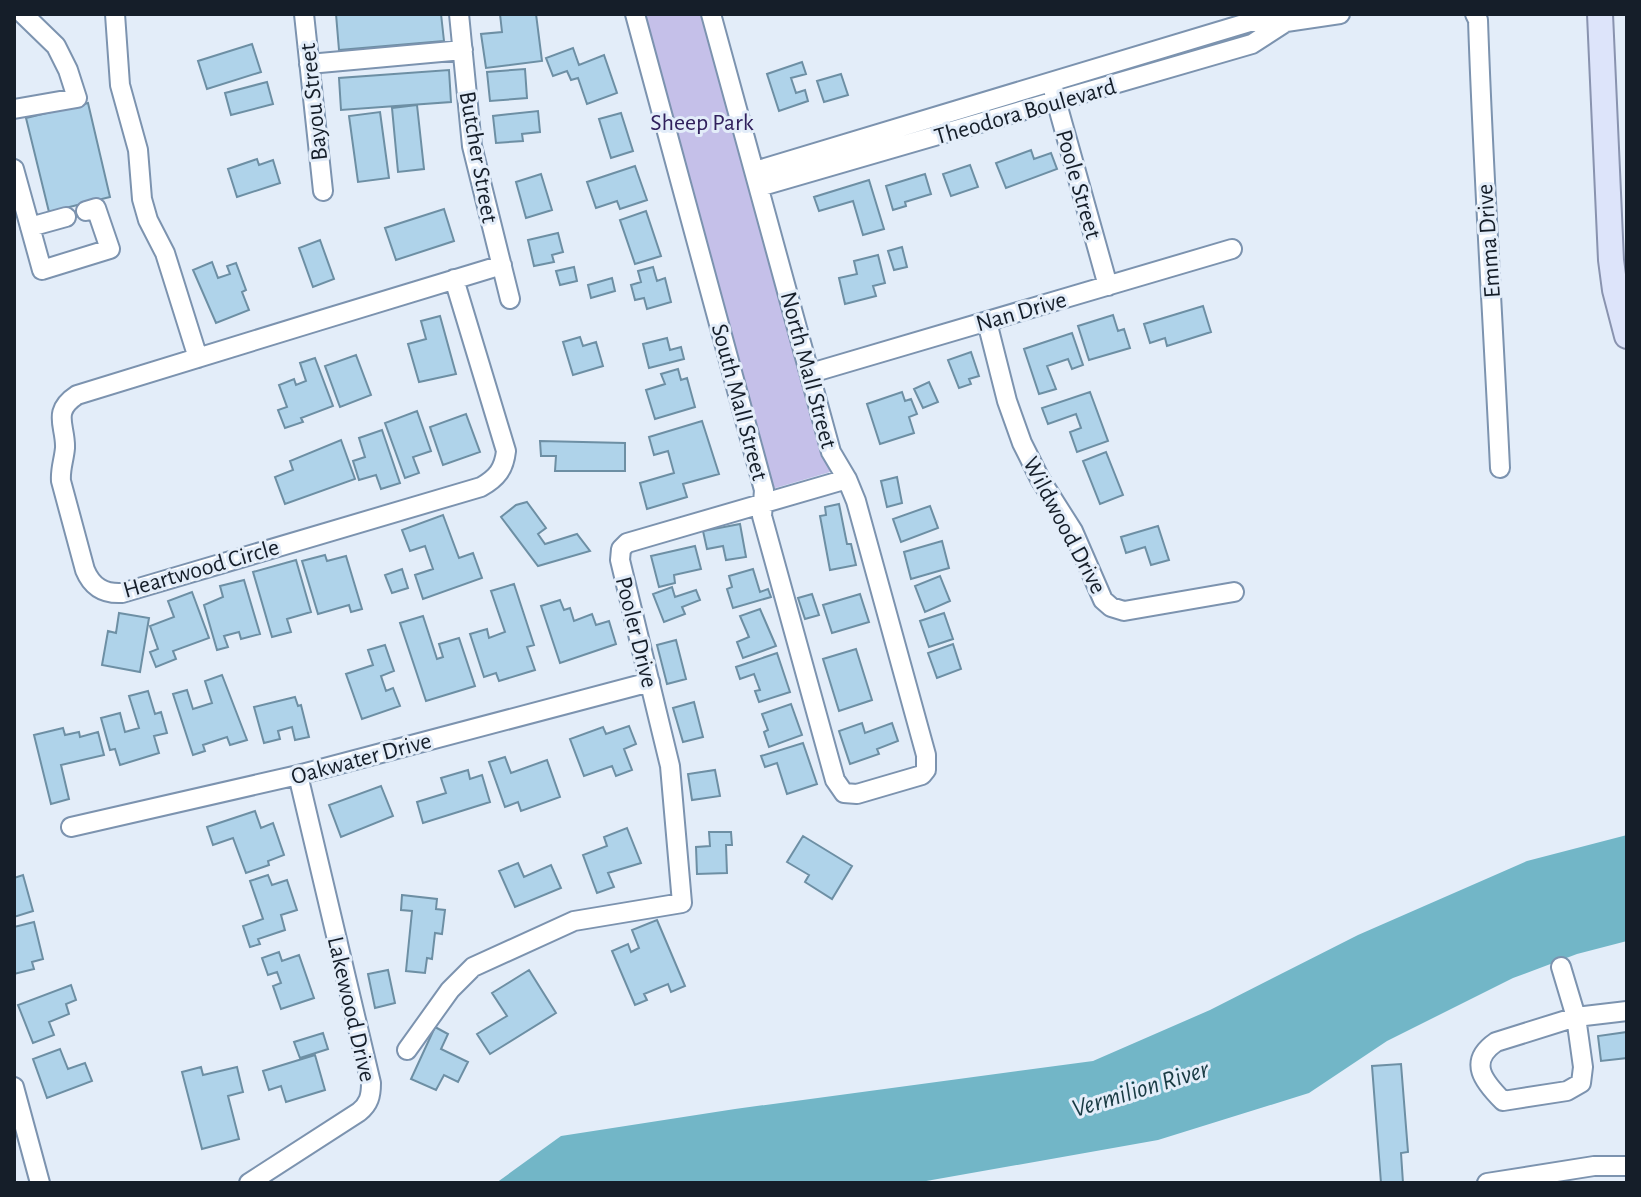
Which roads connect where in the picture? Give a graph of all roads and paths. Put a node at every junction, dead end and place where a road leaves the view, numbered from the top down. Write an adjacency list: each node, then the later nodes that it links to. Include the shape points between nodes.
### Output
1 (115, 14): 29 (street, via 120,85 138,150 142,199)
2 (304, 14): 12 (street, Bayou Street)
3 (459, 14): 11 (street, Butcher Street)
4 (635, 14): 33 (street, South Mall Street, via 764,490)
5 (711, 14): 17 (street, North Mall Street)
6 (1340, 14): 10 (street, Theodora Boulevard)
7 (1475, 14): 31 (street, Emma Drive)
8 (1600, 14): 28 (main road, via 1611,260)
9 (20, 20): 15 (street, via 56,46 77,98)
10 (1286, 22): 13 (street, Theodora Boulevard, via 1250,22); 14 (street, Theodora Boulevard, via 1252,44)
11 (463, 50): 12 (street); 23 (street, Butcher Street, via 472,146)
12 (309, 64): 18 (street, Bayou Street)
13 (1051, 82): 14 (street, Poole Street); 17 (street, Theodora Boulevard)
14 (1057, 103): 17 (street, Theodora Boulevard); 25 (street, Poole Street)
15 (14, 110)
16 (14, 169): 21 (street)
17 (757, 179): 30 (street, North Mall Street)
18 (323, 191)
19 (86, 211): 21 (street, via 96,208 110,249 42,270)
20 (66, 217): 21 (street)
21 (30, 227)
22 (1232, 249): 25 (street, Nan Drive)
23 (502, 265): 24 (street, Heartwood Circle); 26 (street, Butcher Street)
24 (454, 279): 29 (street, Heartwood Circle); 29 (street, Heartwood Circle, via 506,451 493,480 111,594 92,583 85,570 61,481 63,410 77,395)
25 (1108, 286): 27 (street, Nan Drive)
26 (510, 299)
27 (987, 322): 30 (street, Nan Drive); 34 (street, Wildwood Drive, via 1022,443 1073,531 1103,600 1124,611)
28 (1626, 326)
29 (198, 358)
30 (811, 373): 32 (street, North Mall Street, via 831,452)
31 (1500, 468)
32 (847, 479): 33 (street, Pooler Drive); 37 (street, North Mall Street, via 926,755 922,775)
33 (762, 505): 35 (street, Pooler Drive, via 621,549); 37 (street, South Mall Street, via 837,787 848,795)
34 (1234, 592)
35 (650, 682): 36 (street, Oakwater Drive); 42 (street, Pooler Drive, via 670,766 682,903 574,921 473,967)
36 (298, 775): 38 (street, Oakwater Drive); 46 (street, Lakewood Drive, via 371,1094 359,1112)
37 (884, 787)
38 (71, 827)
39 (1561, 967): 41 (street)
40 (1627, 1011): 41 (street)
41 (1576, 1017): 41 (street, via 1485,1049 1480,1061 1483,1080 1503,1101 1567,1091 1581,1083)
42 (407, 1050)
43 (14, 1087): 45 (street)
44 (1616, 1171): 47 (street)
45 (40, 1183)
46 (249, 1183)
47 (1487, 1183)

